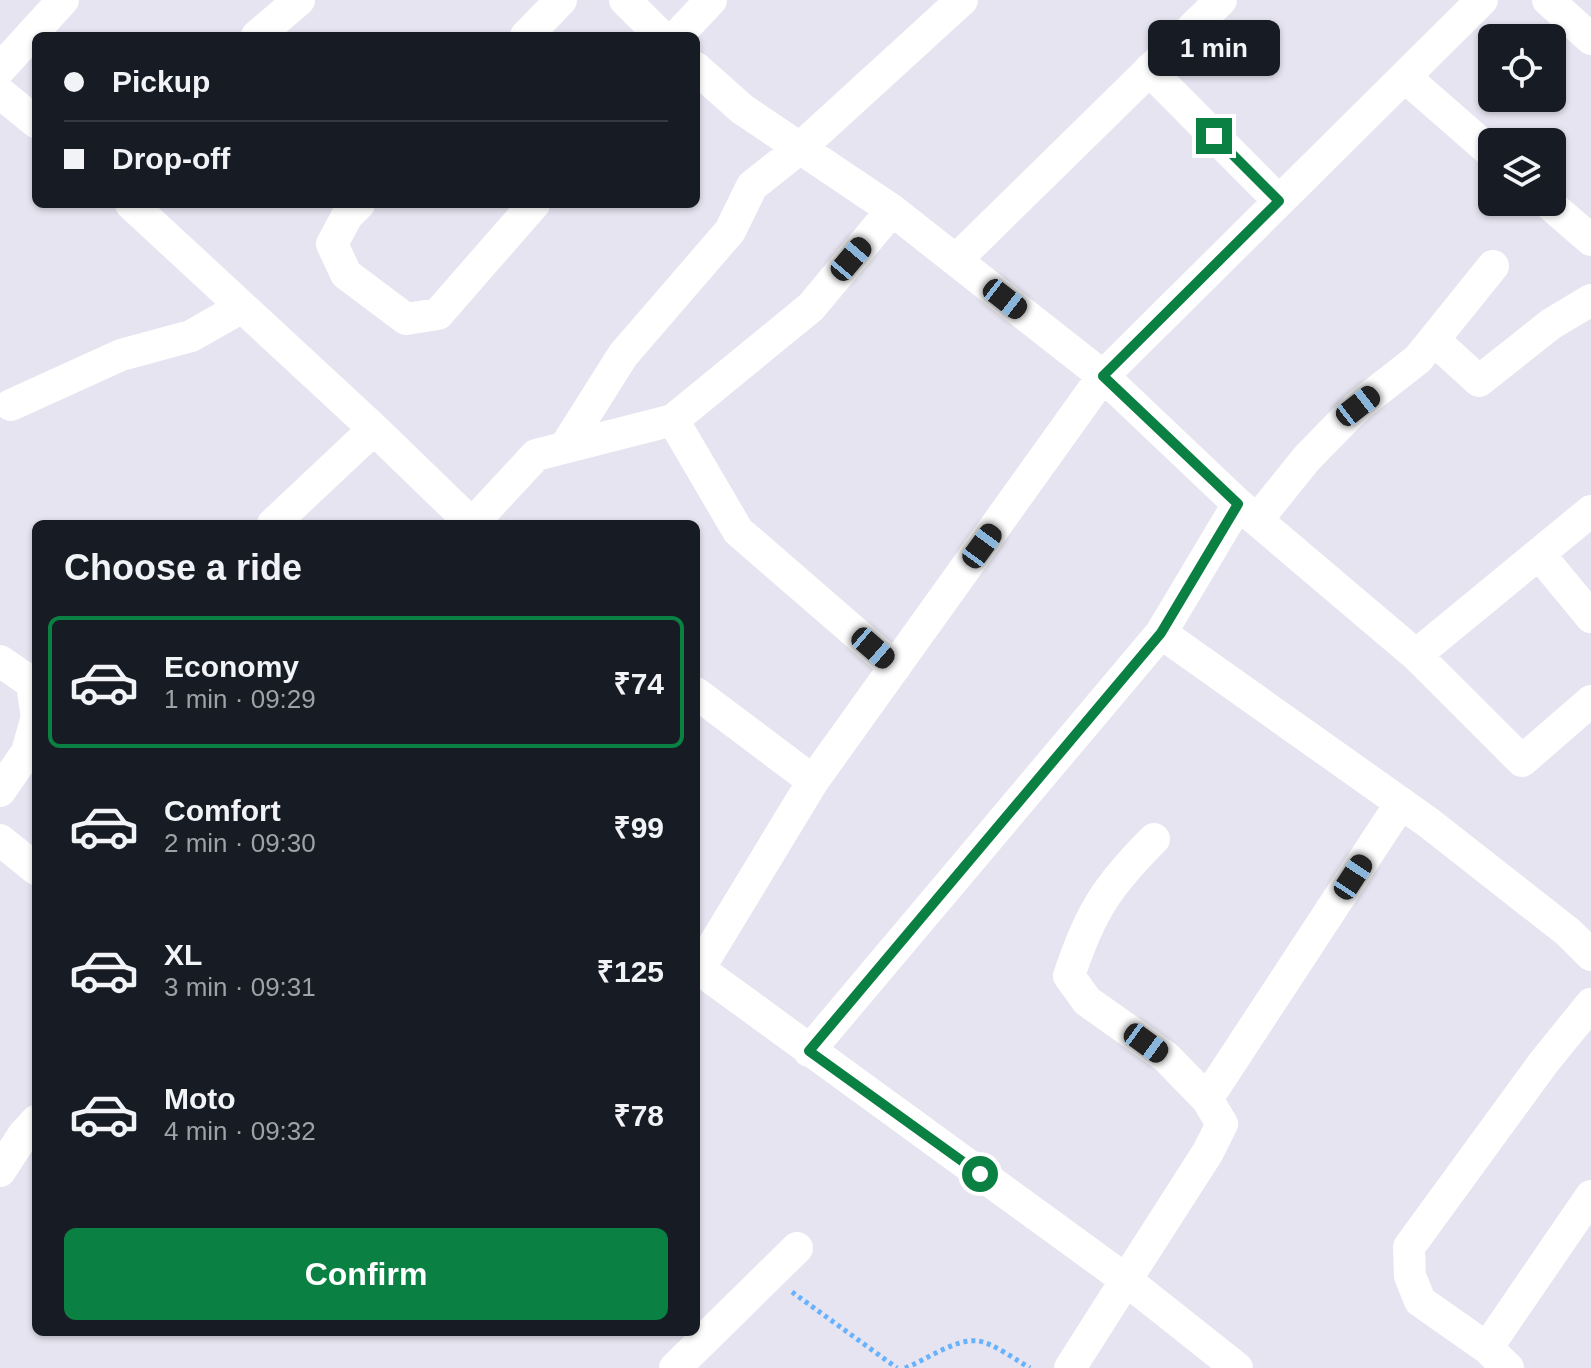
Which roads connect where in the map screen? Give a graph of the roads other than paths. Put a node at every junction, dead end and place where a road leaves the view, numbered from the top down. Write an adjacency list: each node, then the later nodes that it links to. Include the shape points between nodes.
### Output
1 (63, 0): 10 (street)
2 (299, 0): 11 (street)
3 (561, 0): 12 (street)
4 (625, 0): 13 (street)
5 (711, 0): 14 (street)
6 (962, 0): 24 (street)
7 (1221, 0): 18 (street)
8 (1482, 0): 20 (street)
9 (1548, 0): 16 (street)
10 (34, 32)
11 (262, 32)
12 (530, 32)
13 (657, 32)
14 (681, 32)
15 (32, 34): 17 (street)
16 (1591, 39)
17 (0, 69)
18 (1149, 70): 25 (street); 32 (street)
19 (700, 72): 24 (street, via 742,109)
20 (1405, 77): 23 (street); 25 (street)
21 (0, 93): 22 (street)
22 (32, 119)
23 (1478, 141)
24 (800, 148): 29 (street); 41 (street, via 752,186 730,231 623,355)
25 (1279, 201): 37 (street)
26 (135, 208): 35 (street)
27 (355, 208): 28 (street, via 332,244 346,274 406,319 438,314)
28 (531, 208)
29 (892, 210): 32 (street); 39 (street, via 811,307)
30 (1563, 216): 31 (street)
31 (1591, 240)
32 (956, 260): 37 (street)
33 (1493, 266): 36 (street)
34 (1591, 300): 36 (street, via 1479,381)
35 (242, 307): 38 (street, via 191,336 121,355); 40 (street)
36 (1434, 340): 43 (street)
37 (1103, 376): 43 (street); 52 (street)
38 (11, 405)
39 (673, 420): 41 (street); 52 (street, via 738,531)
40 (374, 429): 44 (street); 45 (street)
41 (565, 447): 46 (street, via 536,455)
42 (1591, 511): 47 (street)
43 (1247, 512): 49 (street); 50 (street)
44 (277, 520)
45 (468, 520)
46 (476, 520)
47 (1539, 554): 48 (street); 50 (street)
48 (1591, 617)
49 (1161, 633): 59 (street); 67 (street)
50 (1416, 655): 55 (street, via 1522,761)
51 (0, 661): 53 (street)
52 (895, 667): 57 (street)
53 (32, 683)
54 (700, 696): 57 (street)
55 (1591, 701)
56 (32, 734): 58 (street, via 27,752)
57 (813, 781): 64 (street)
58 (0, 791)
59 (1401, 803): 63 (street); 68 (street)
60 (1154, 839): 68 (street, via 1118,875 1096,908 1069,976 1087,1001 1166,1057)
61 (0, 840): 62 (street)
62 (32, 866)
63 (1591, 955)
64 (700, 964)
65 (700, 969): 67 (street)
66 (1591, 1004): 74 (street, via 1409,1247 1410,1276 1420,1301)
67 (809, 1051): 73 (street)
68 (1207, 1099): 73 (street, via 1222,1124)
69 (20, 1126): 70 (street)
70 (0, 1171)
71 (1591, 1196): 74 (street)
72 (797, 1248): 75 (street)
73 (1126, 1280): 76 (street); 77 (street)
74 (1498, 1358)
75 (675, 1368)
76 (1070, 1368)
77 (1237, 1368)

